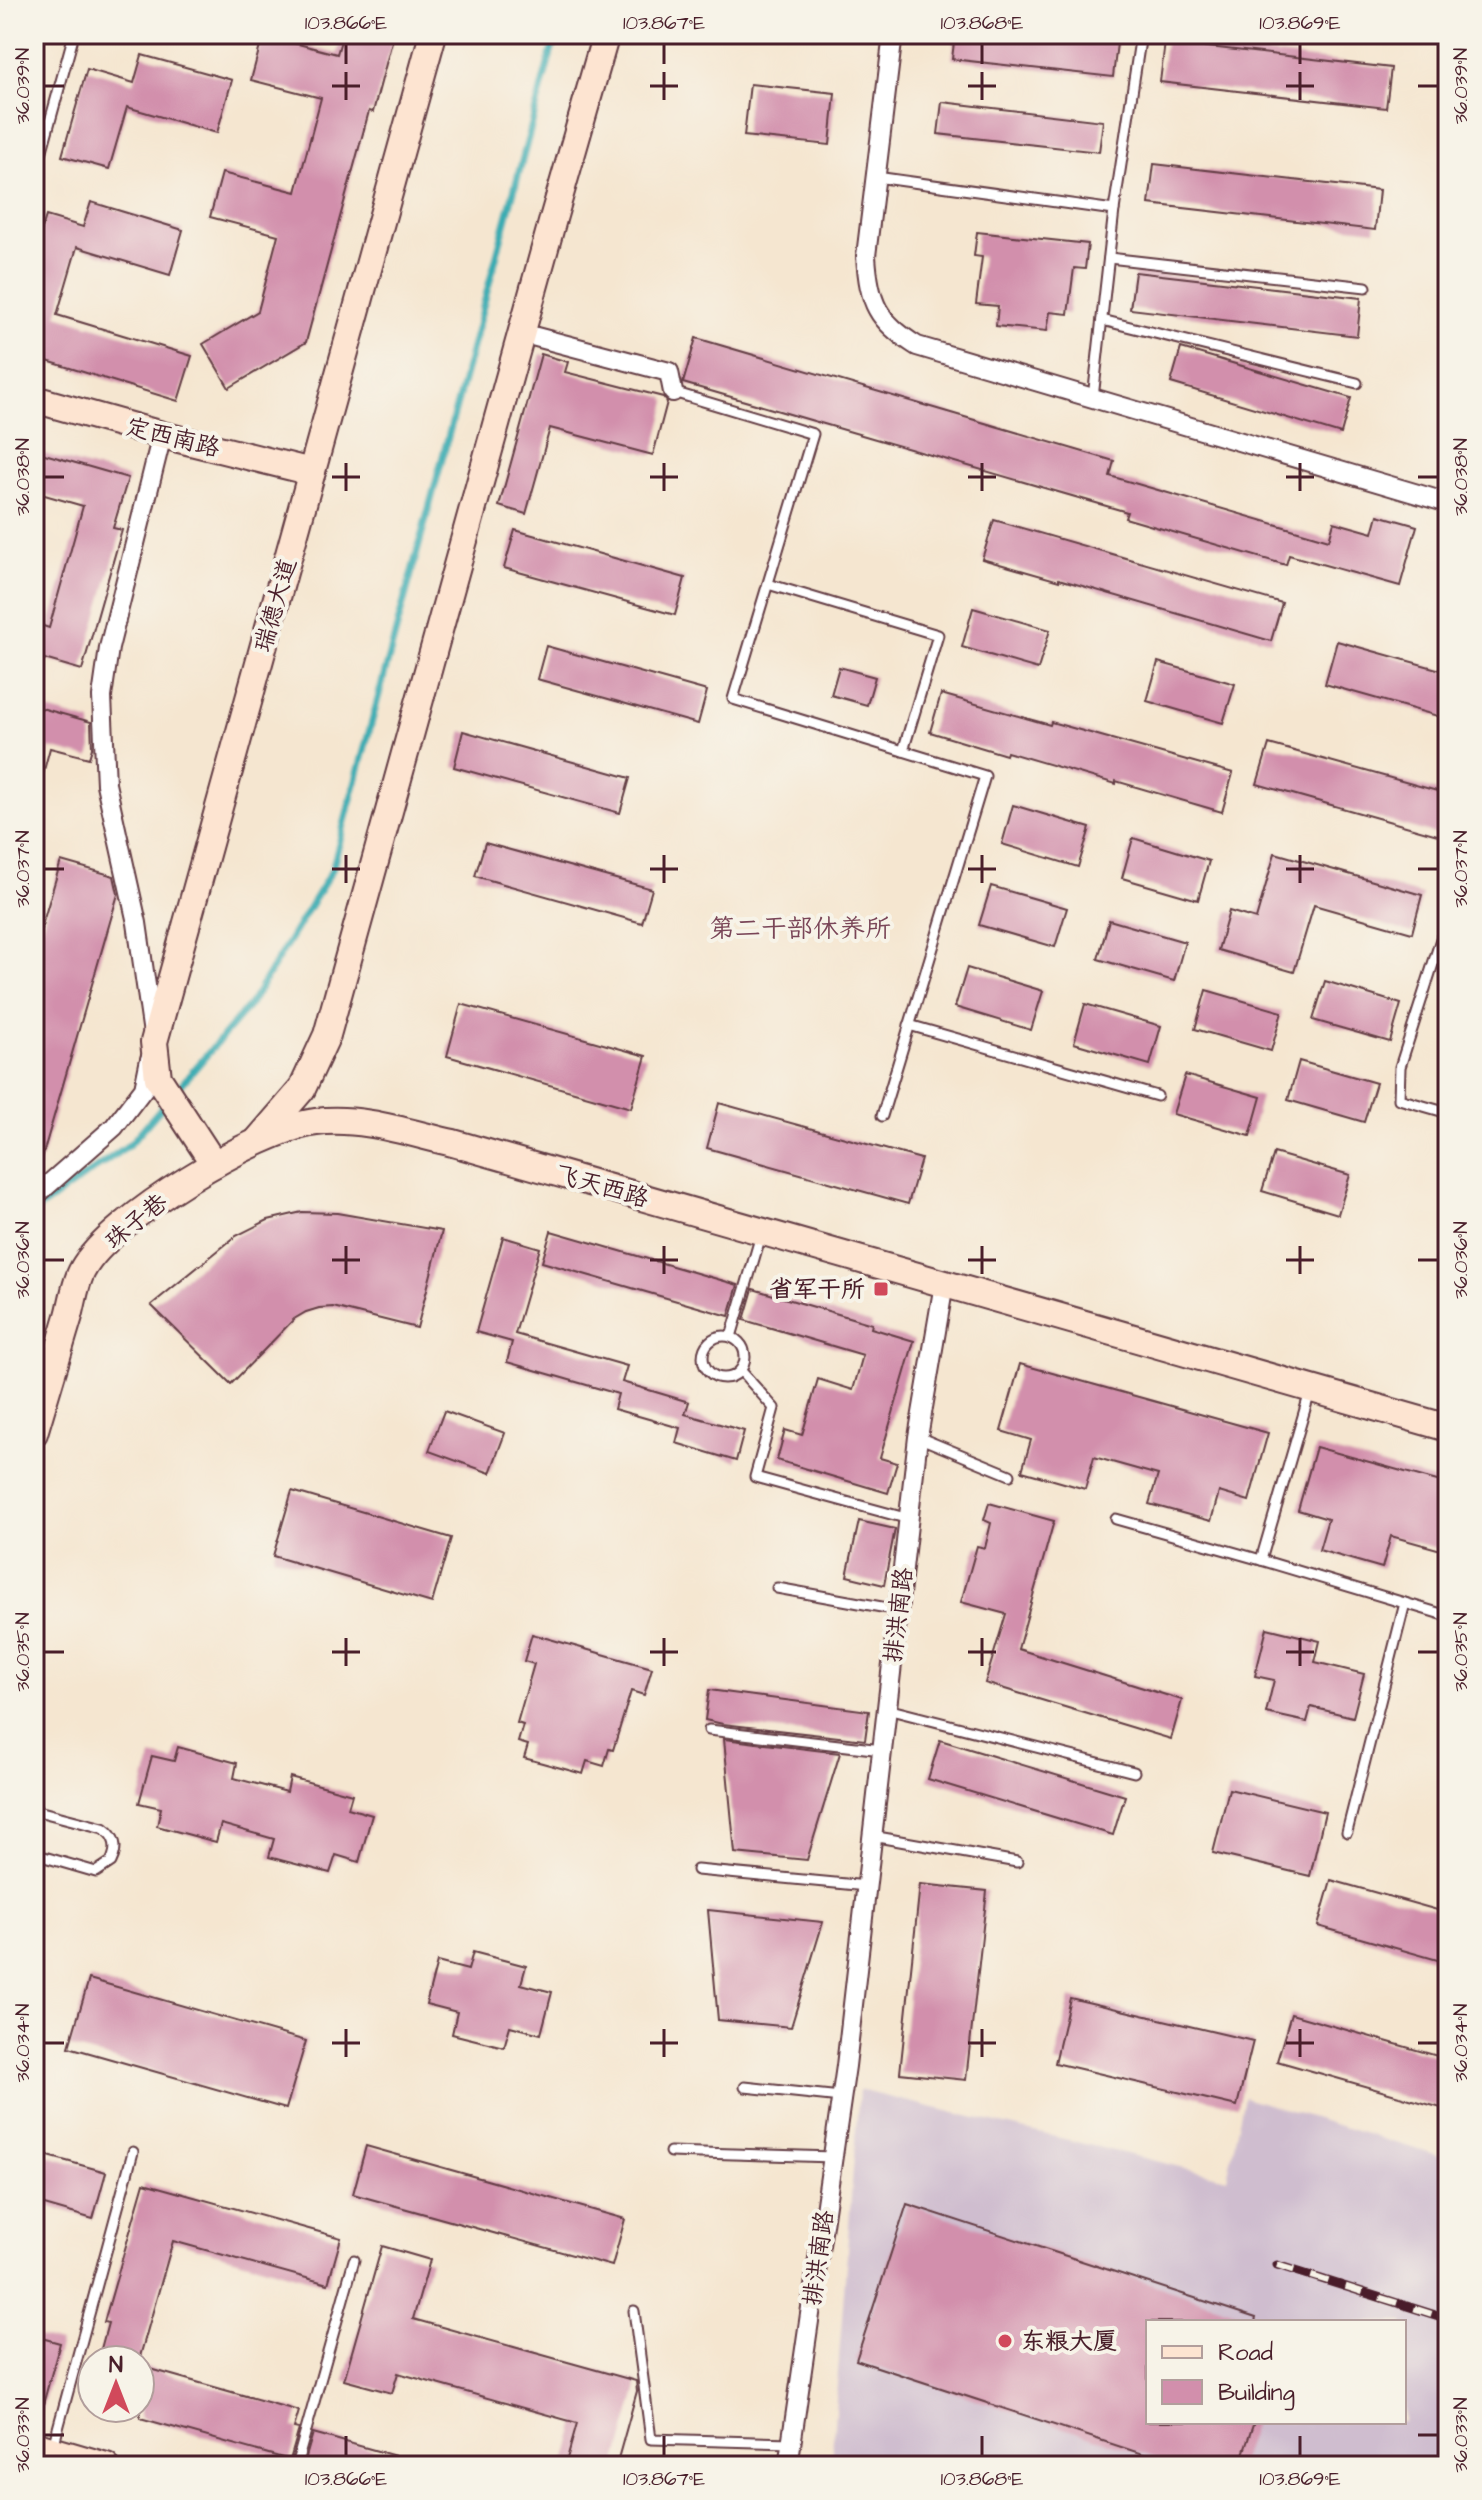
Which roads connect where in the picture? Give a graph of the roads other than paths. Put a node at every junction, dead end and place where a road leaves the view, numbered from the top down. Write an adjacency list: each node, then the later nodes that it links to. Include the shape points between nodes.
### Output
1 (74, 34): 6 (lane, via 41,154)
2 (433, 34): 18 (street, 瑞德大道)
3 (606, 34): 12 (street)
4 (893, 34): 7 (street)
5 (1141, 34): 8 (lane)
6 (34, 152)
7 (876, 177): 8 (lane); 15 (street, via 868,280 877,309 895,333 917,346)
8 (1114, 210): 9 (lane)
9 (1109, 258): 10 (lane); 11 (lane)
10 (1366, 287)
11 (1102, 320): 13 (lane); 15 (lane)
12 (521, 333): 14 (street, via 669,372); 28 (street, via 327,1035 302,1089)
13 (1357, 383)
14 (673, 392): 20 (lane, via 813,434)
15 (1093, 398): 19 (street)
16 (34, 399): 17 (street, 定西南路)
17 (162, 435): 18 (street, 定西南路); 24 (street, via 109,648 102,697 106,784 137,923)
18 (312, 472): 24 (street, 瑞德大道)
19 (1448, 503)
20 (768, 584): 21 (lane, via 733,699); 21 (lane, via 938,635)
21 (903, 751): 23 (lane, via 985,776)
22 (1448, 917): 26 (lane, via 1400,1067 1399,1099)
23 (909, 1025): 25 (lane); 27 (lane)
24 (154, 1042): 29 (street, 瑞德大道, via 158,1078); 30 (street, via 144,1088 114,1127)
25 (1157, 1096)
26 (1448, 1113)
27 (882, 1116)
28 (258, 1140): 29 (street, 珠子巷); 31 (street, 飞天西路, via 314,1122 354,1121 453,1143)
29 (214, 1164): 37 (street, 珠子巷, via 114,1232 82,1269)
30 (34, 1197)
31 (762, 1231): 32 (street, 飞天西路); 33 (lane)
32 (944, 1284): 35 (street); 38 (street, 排洪南路)
33 (731, 1337): 34 (lane, via 744,1348); 34 (lane, via 708,1344 705,1367 726,1379)
34 (741, 1371): 40 (lane, via 774,1408 755,1477)
35 (1311, 1388): 36 (street); 42 (lane)
36 (1448, 1428)
37 (34, 1433)
38 (918, 1437): 39 (lane); 40 (street, 排洪南路)
39 (1010, 1475)
40 (909, 1519): 45 (street, 排洪南路)
41 (1116, 1519): 42 (lane)
42 (1261, 1560): 44 (lane)
43 (777, 1588): 45 (lane)
44 (1405, 1603): 46 (lane); 52 (lane)
45 (898, 1610): 47 (street, 排洪南路)
46 (1448, 1616)
47 (887, 1709): 49 (street, 排洪南路); 50 (lane)
48 (709, 1730): 49 (lane)
49 (882, 1750): 53 (street, 排洪南路)
50 (1134, 1772)
51 (34, 1810): 54 (lane, via 103,1828 116,1846 111,1862 96,1872)
52 (1347, 1832)
53 (872, 1836): 55 (lane); 57 (street, 排洪南路)
54 (34, 1854)
55 (1017, 1862)
56 (697, 1870): 57 (lane)
57 (867, 1886): 59 (street, 排洪南路)
58 (745, 2087): 59 (lane)
59 (841, 2097): 62 (street, 排洪南路)
60 (133, 2152): 66 (lane)
61 (670, 2152): 62 (lane)
62 (833, 2157): 65 (street, 排洪南路)
63 (354, 2260): 69 (lane)
64 (634, 2311): 65 (lane, via 651,2439)
65 (792, 2443): 70 (street, 排洪南路)
66 (43, 2448): 67 (street)
67 (78, 2462): 68 (street)
68 (106, 2466)
69 (296, 2466)
70 (788, 2466)

